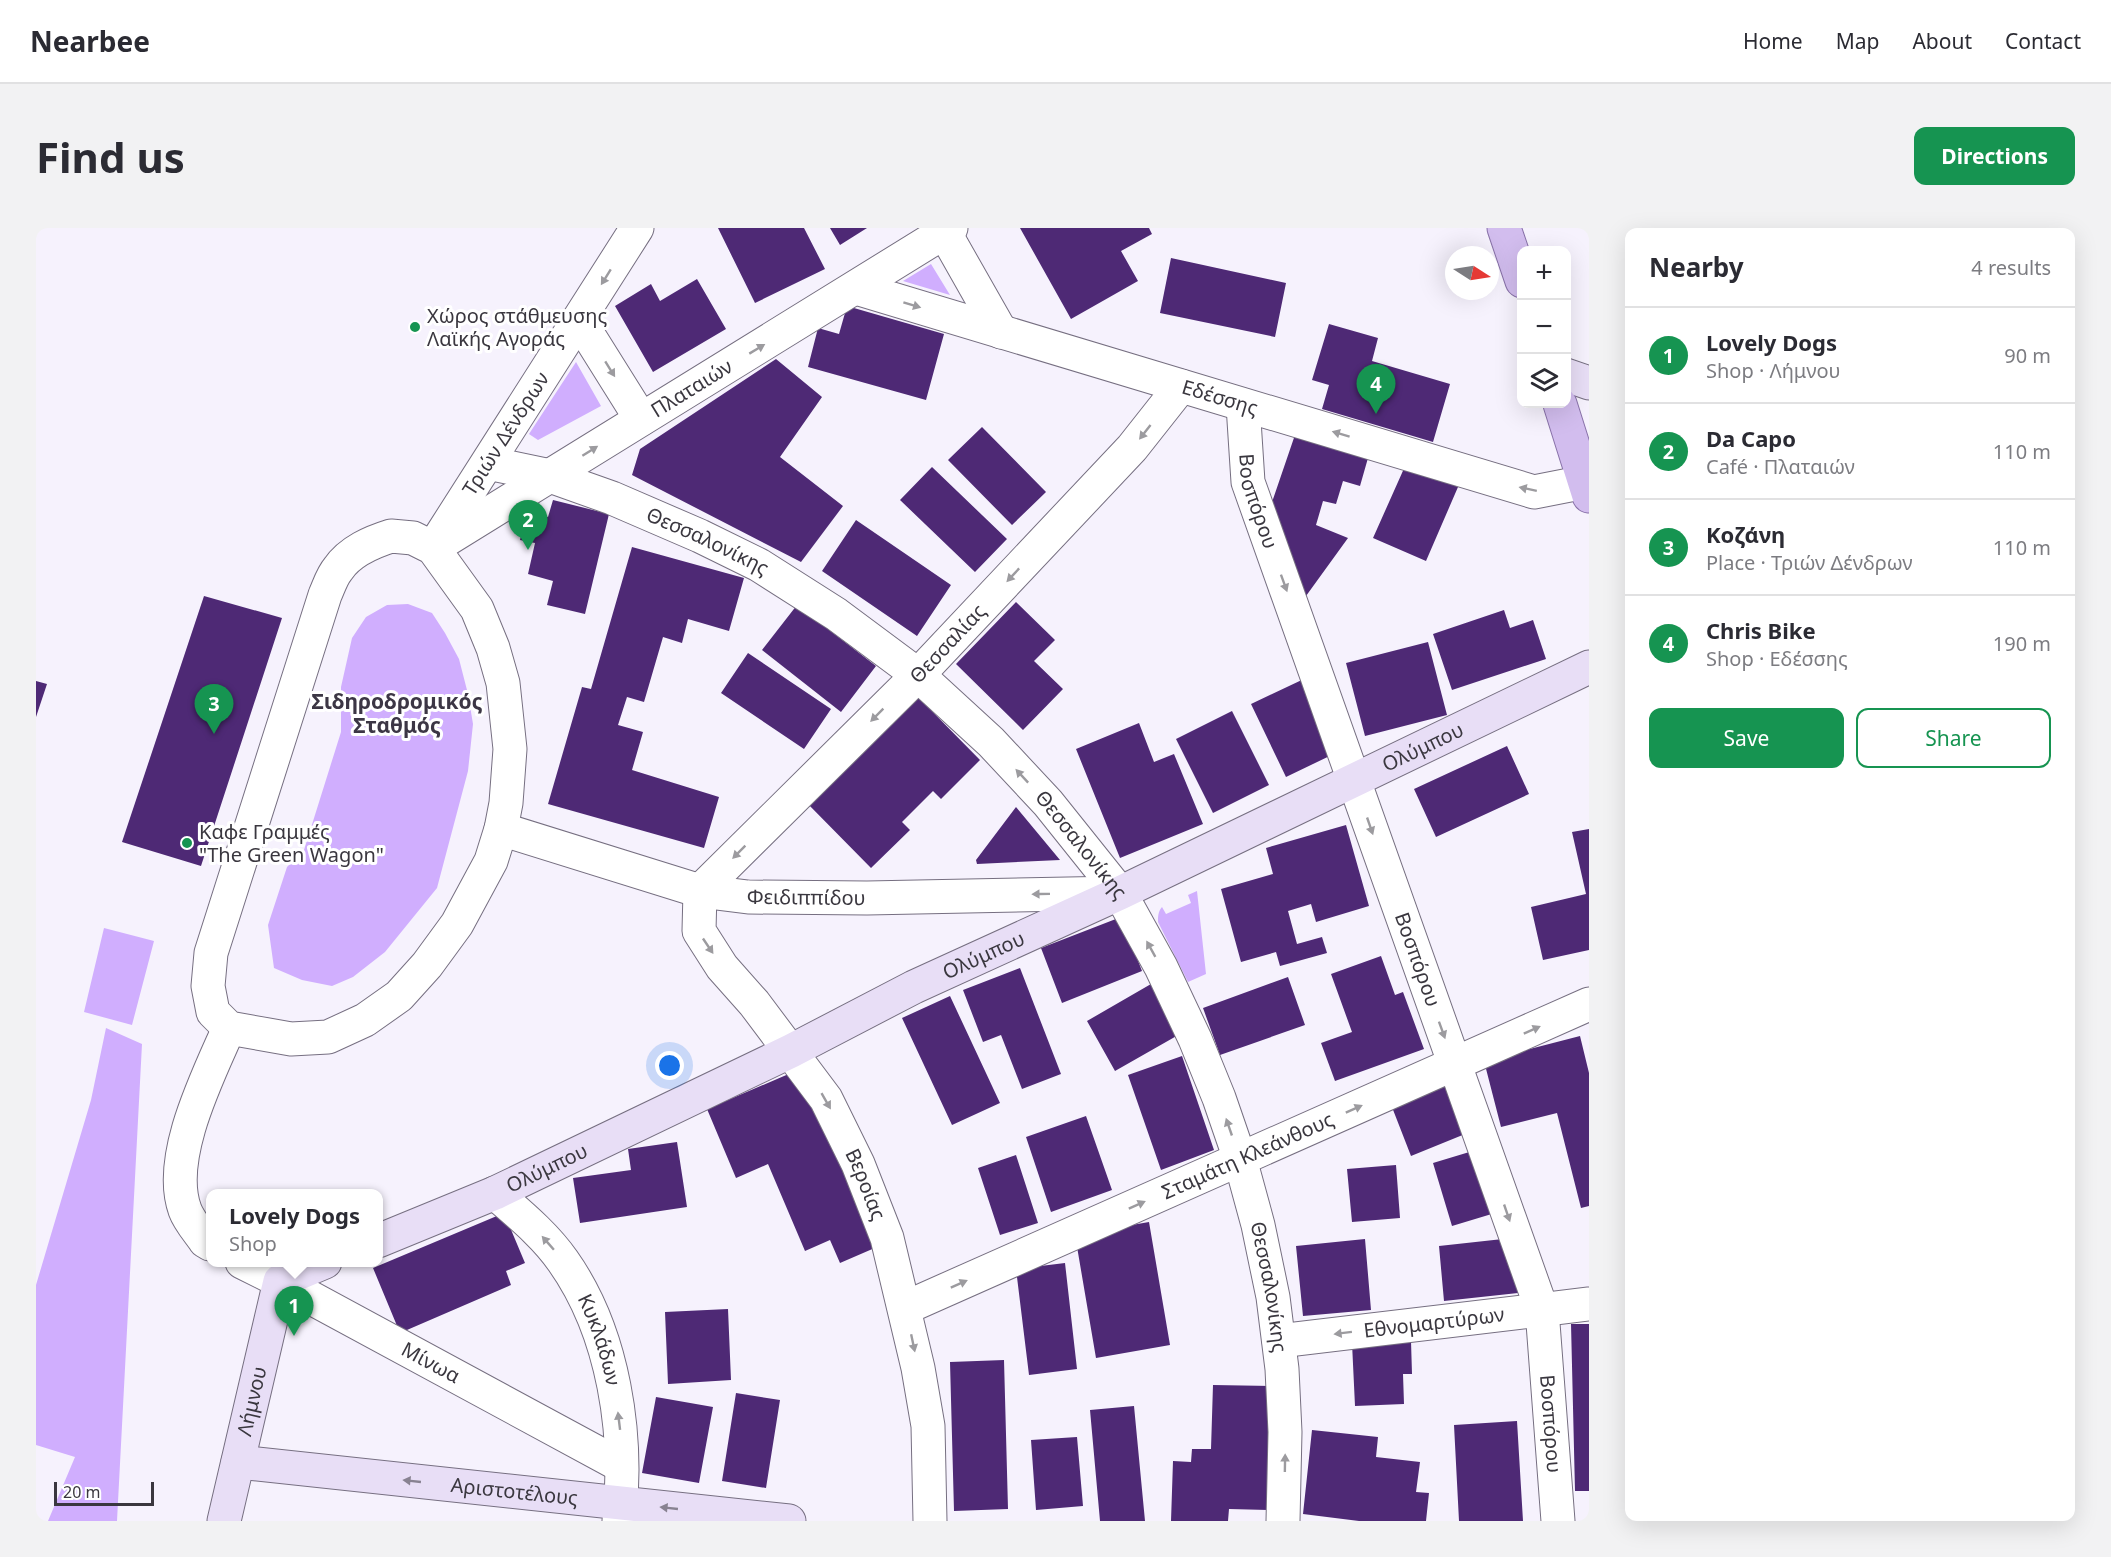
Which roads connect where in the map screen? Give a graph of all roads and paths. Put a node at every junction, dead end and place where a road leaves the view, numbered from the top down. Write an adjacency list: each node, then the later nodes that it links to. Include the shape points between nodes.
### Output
1 (637, 228): 6 (street, Τριών Δένδρων, one-way to 6)
2 (1504, 228): 4 (main road)
3 (946, 229): 5 (street, Πλαταιών); 7 (street)
4 (1517, 269)
5 (856, 288): 7 (street, Εδέσσης, one-way to 7); 13 (street, Πλαταιών, one-way to 5)
6 (579, 320): 13 (street, one-way to 13); 14 (street, Τριών Δένδρων)
7 (1001, 332): 10 (street, Εδέσσης)
8 (1571, 377): 9 (street)
9 (1589, 383)
10 (1181, 386): 11 (street, Εδέσσης); 19 (street, Θεσσαλίας, one-way to 19, via 1132,448)
11 (1243, 405): 16 (street, Εδέσσης, one-way to 11, via 1534,492); 20 (street, Βοσπόρου, one-way to 20, via 1248,482)
12 (1561, 408): 16 (main road)
13 (642, 419): 15 (street, Πλαταιών, one-way to 13)
14 (488, 463): 15 (street, Θεσσαλονίκης); 17 (street, Τριών Δένδρων)
15 (550, 476): 17 (street, Πλαταιών); 19 (street, Θεσσαλονίκης, via 612,498 759,565 836,614)
16 (1588, 486)
17 (433, 548): 21 (street, via 477,609 503,683 510,749); 25 (street, via 412,538 391,536 372,542 338,568 325,595 211,953 208,986 213,1012)
18 (1589, 667): 20 (street, Ολύμπου)
19 (918, 675): 22 (street, Θεσσαλίας, one-way to 22); 23 (street, Θεσσαλονίκης, one-way to 19, via 1048,803 991,742)
20 (1354, 780): 23 (street, Ολύμπου); 27 (street, Βοσπόρου, one-way to 27)
21 (501, 829): 22 (street, Φειδιππίδου); 25 (street, via 491,861 457,924 399,996 365,1020 328,1036 291,1039)
22 (700, 891): 23 (street, Φειδιππίδου, one-way to 22, via 807,898); 26 (street, Βεροίας, one-way to 26, via 699,932 722,967)
23 (1120, 893): 26 (street, Ολύμπου, via 914,987); 28 (street, Θεσσαλονίκης, one-way to 23, via 1195,1039)
24 (1589, 1004): 27 (street, Σταμάτη Κλεάνθους, one-way to 24)
25 (229, 1028): 31 (street, via 192,1119 181,1169 180,1192 185,1212)
26 (791, 1051): 29 (street, Ολύμπου); 36 (street, Βεροίας, one-way to 36, via 826,1099 858,1164 887,1238)
27 (1455, 1064): 28 (street, Σταμάτη Κλεάνθους, one-way to 27); 37 (street, Βοσπόρου, one-way to 37)
28 (1240, 1159): 36 (street, Σταμάτη Κλεάνθους, one-way to 28); 38 (street, Θεσσαλονίκης, via 1258,1224)
29 (495, 1193): 30 (street, Ολύμπου); 40 (street, Κυκλάδων, one-way to 29, via 614,1382 585,1298 540,1233)
30 (383, 1239)
31 (206, 1242)
32 (251, 1267): 34 (street, Μίνωα)
33 (315, 1267): 34 (street)
34 (280, 1281): 39 (street, Λήμνου); 40 (street, Μίνωα)
35 (1589, 1304): 37 (street, Εθνομαρτύρων)
36 (905, 1308): 44 (street, Βεροίας, one-way to 44, via 928,1426)
37 (1542, 1310): 38 (street, Εθνομαρτύρων, one-way to 38); 46 (street, Βοσπόρου)
38 (1279, 1341): 45 (street, Θεσσαλονίκης, one-way to 38, via 1285,1432)
39 (238, 1462): 41 (street, Αριστοτέλους, one-way to 39); 42 (street, Λήμνου)
40 (621, 1465): 41 (street, Κυκλάδων)
41 (620, 1512): 43 (street, Αριστοτέλους, one-way to 41)
42 (230, 1520)
43 (789, 1521)
44 (930, 1521)
45 (1283, 1521)
46 (1558, 1521)

